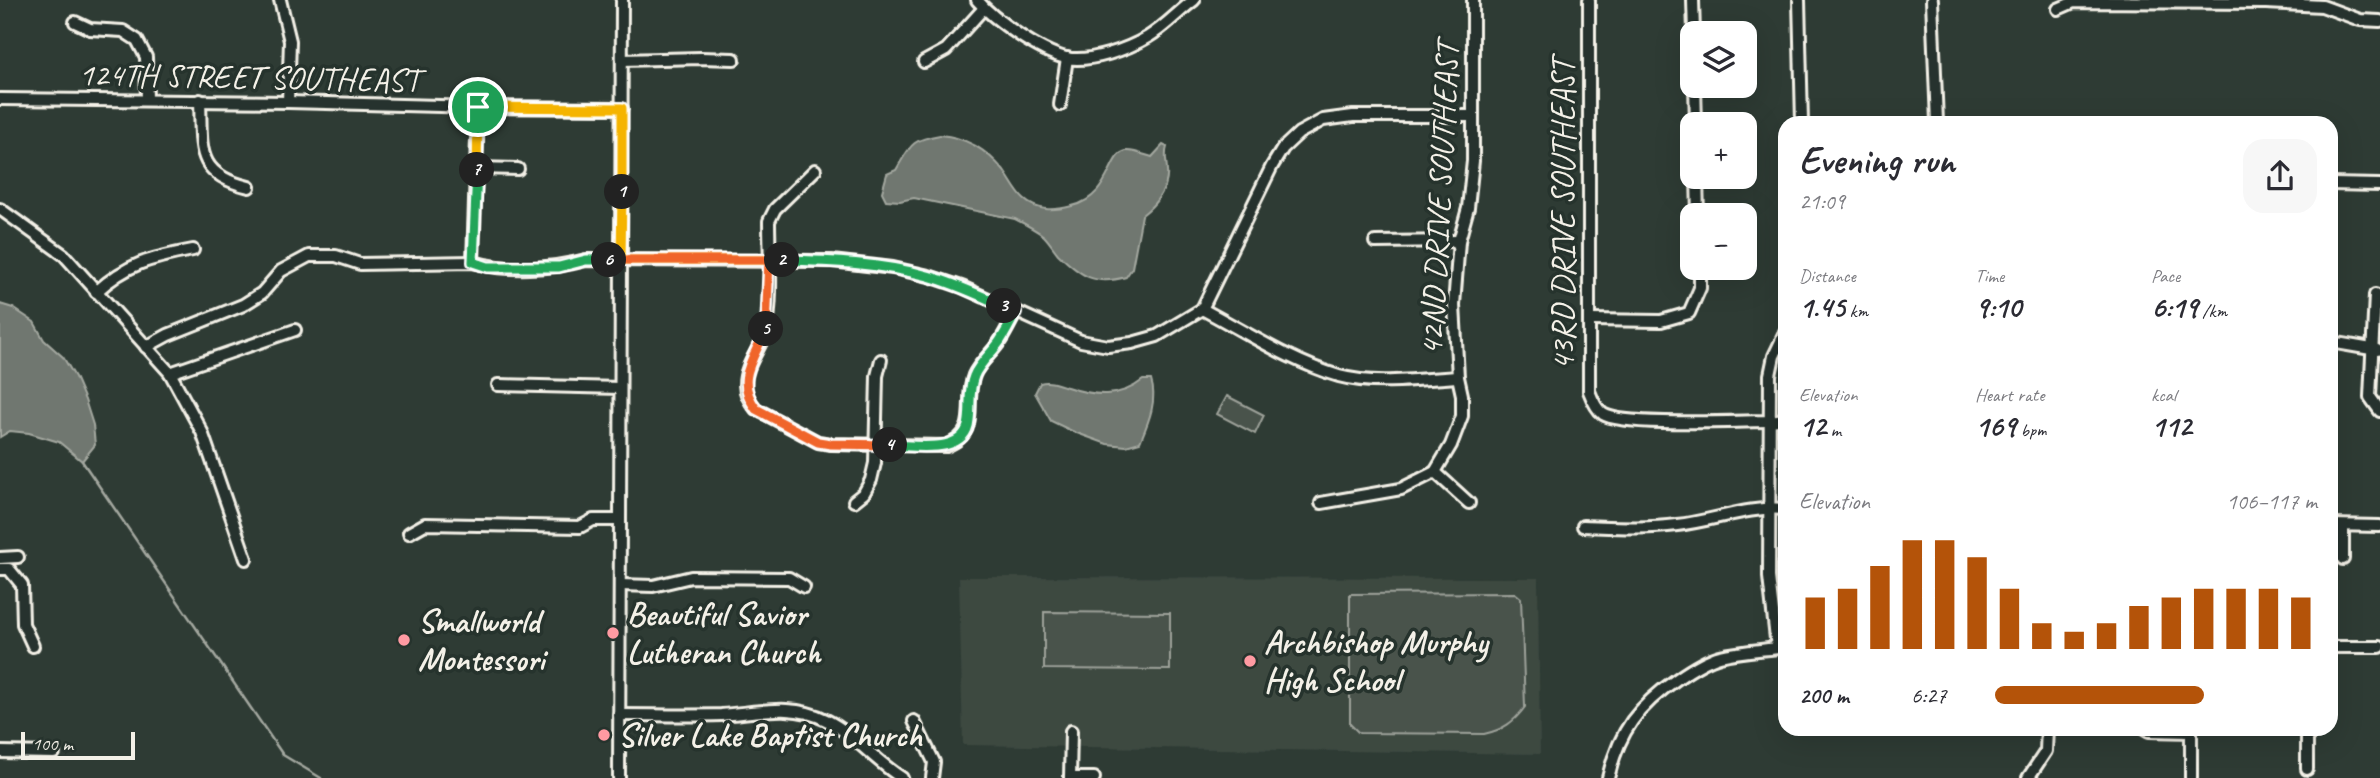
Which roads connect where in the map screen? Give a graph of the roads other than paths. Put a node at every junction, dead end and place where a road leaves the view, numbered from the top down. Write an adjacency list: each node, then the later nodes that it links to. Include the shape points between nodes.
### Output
1 (280, 0): 22 (street, via 289,41)
2 (622, 0): 16 (street)
3 (1194, 0): 15 (street, via 1150,36 1122,49 1096,57)
4 (1474, 0): 26 (street, 42ND DRIVE SOUTHEAST)
5 (1589, 0): 47 (street, 43RD DRIVE SOUTHEAST)
6 (1693, 0): 12 (street)
7 (1798, 0): 27 (street)
8 (1932, 0): 28 (street)
9 (2266, 2): 11 (street, via 2074,2); 13 (street, via 2322,6 2360,20)
10 (981, 4): 15 (street, via 1021,37); 18 (street, via 946,50)
11 (2058, 9)
12 (1694, 21)
13 (2380, 21)
14 (75, 22): 20 (street, via 90,29 123,30 137,40 146,57)
15 (1067, 58): 23 (street)
16 (622, 60): 17 (street); 25 (street)
17 (734, 60)
18 (923, 62)
19 (0, 99): 20 (street, 124TH STREET SOUTHEAST)
20 (147, 100): 21 (street, 124TH STREET SOUTHEAST)
21 (200, 100): 22 (street, 124TH STREET SOUTHEAST); 34 (street, via 202,151 209,168 228,182)
22 (288, 102): 24 (street, 124TH STREET SOUTHEAST)
23 (1060, 105)
24 (478, 107): 25 (street, 124TH STREET SOUTHEAST); 29 (street)
25 (622, 108): 39 (street)
26 (1472, 116): 37 (street, 42ND DRIVE SOUTHEAST, via 1474,161); 45 (street, via 1353,116 1322,120 1299,133 1272,166)
27 (1801, 116)
28 (1937, 116)
29 (477, 168): 30 (street); 41 (street)
30 (518, 169)
31 (815, 170): 40 (street, via 775,209 769,221)
32 (2338, 184): 33 (street)
33 (2380, 185)
34 (248, 187)
35 (0, 209): 43 (street, via 64,255)
36 (1375, 242): 37 (street)
37 (1459, 242): 55 (street, 42ND DRIVE SOUTHEAST, via 1454,305)
38 (193, 250): 43 (street, via 129,267)
39 (621, 260): 40 (street); 41 (street, via 586,260 559,267 488,267); 57 (street)
40 (769, 260): 46 (street, via 893,268 962,287); 61 (street, via 765,330 747,370 749,400 756,409 818,442)
41 (473, 262): 50 (street, via 360,264 310,256 281,271 262,293 243,305)
42 (1700, 280): 47 (street, via 1689,313 1676,318)
43 (96, 292): 50 (street)
44 (2375, 295): 52 (street)
45 (1202, 309): 46 (street, via 1157,336 1108,346 1081,341); 55 (street, via 1294,358 1339,376 1370,381)
46 (1016, 312): 61 (street, via 975,373 969,424 956,442 946,446)
47 (1590, 320): 60 (street, 43RD DRIVE SOUTHEAST, via 1589,391 1601,413 1637,421)
48 (295, 330): 54 (street)
49 (2338, 343): 52 (street)
50 (146, 347): 54 (street)
51 (1778, 348): 60 (street, via 1770,375)
52 (2377, 350): 58 (street, via 2370,397)
53 (881, 360): 61 (street)
54 (170, 373): 76 (street, via 202,432)
55 (1458, 377): 62 (street, 42ND DRIVE SOUTHEAST, via 1462,416)
56 (498, 385): 57 (street)
57 (620, 388): 68 (street)
58 (2380, 411)
59 (1778, 420): 60 (street)
60 (1770, 421): 66 (street)
61 (874, 444): 63 (street, via 871,480)
62 (1434, 472): 64 (street, via 1401,489); 65 (street)
63 (855, 500)
64 (1321, 503)
65 (1469, 503)
66 (1770, 508): 67 (street); 69 (street, via 1678,525); 81 (street, via 1769,577)
67 (1778, 509)
68 (620, 520): 73 (street, via 593,520 580,527 425,524); 79 (street)
69 (1583, 526)
70 (2338, 526): 71 (street)
71 (2380, 526)
72 (2338, 532): 77 (street)
73 (409, 533)
74 (0, 558): 75 (street)
75 (18, 558)
76 (246, 559)
77 (2343, 559)
78 (0, 569): 82 (street, via 9,569 22,585 23,624)
79 (620, 585): 80 (street, via 653,586 691,577 789,578); 86 (street)
80 (804, 587)
81 (1778, 630)
82 (33, 646)
83 (2338, 647): 84 (street)
84 (2380, 647)
85 (1778, 648): 100 (street, via 1720,656 1651,697 1619,740)
86 (619, 715): 95 (street); 96 (street, via 720,715 766,709 807,713 845,732)
87 (914, 720): 97 (street, via 934,762)
88 (1071, 731): 98 (street)
89 (2047, 736): 101 (street, via 2046,751)
90 (2191, 736): 102 (street)
91 (2307, 736): 94 (street)
92 (0, 752): 93 (street)
93 (54, 753)
94 (2307, 769)
95 (619, 778)
96 (902, 778)
97 (932, 778)
98 (1070, 778): 99 (street)
99 (1094, 778)
100 (1608, 778)
101 (2028, 778)
102 (2192, 778)

